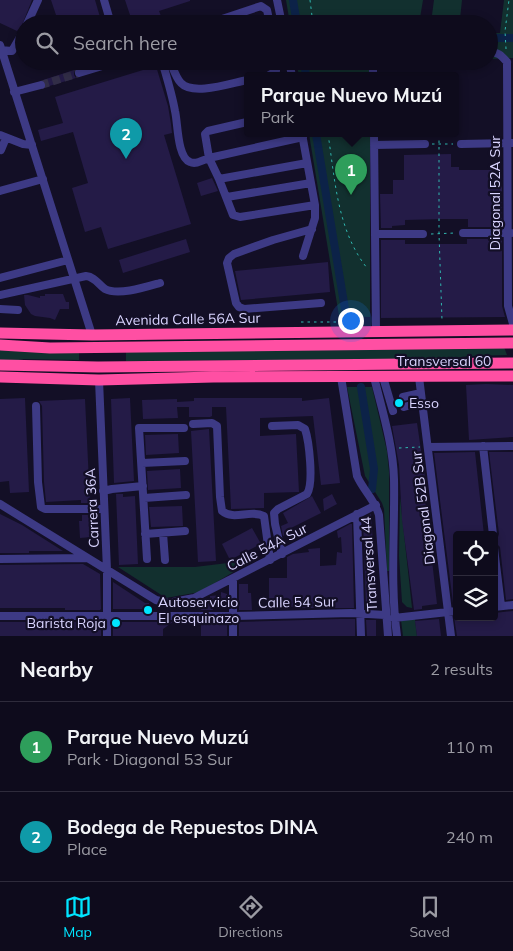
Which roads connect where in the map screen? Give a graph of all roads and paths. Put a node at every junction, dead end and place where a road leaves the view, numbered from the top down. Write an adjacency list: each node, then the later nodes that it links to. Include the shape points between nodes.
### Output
1 (38, 0): 7 (street)
2 (104, 0): 8 (street)
3 (277, 0): 11 (street)
4 (310, 0): 12 (path)
5 (509, 0): 13 (path)
6 (261, 3): 9 (street); 10 (street)
7 (31, 15)
8 (108, 15)
9 (230, 15)
10 (268, 15)
11 (280, 15)
12 (312, 15)
13 (506, 43)
14 (15, 48): 15 (street, via 12,51)
15 (1, 49): 24 (street)
16 (498, 54): 17 (street)
17 (510, 62): 32 (street, Diagonal 52A Sur)
18 (89, 70): 21 (street)
19 (164, 70): 39 (street, via 184,157 194,163)
20 (174, 70): 22 (street, via 180,83 198,90)
21 (79, 73)
22 (244, 81)
23 (41, 85): 24 (street)
24 (14, 92): 36 (street)
25 (244, 123): 39 (street, via 205,134)
26 (3, 137): 36 (street); 38 (street)
27 (295, 137): 39 (street)
28 (303, 137): 40 (street)
29 (328, 137): 57 (path, via 343,225 362,262)
30 (374, 137): 37 (street)
31 (439, 137): 34 (path)
32 (510, 143): 35 (street); 49 (street, Diagonal 52A Sur)
33 (425, 144): 34 (path); 37 (street)
34 (439, 144): 35 (path); 52 (path)
35 (461, 144)
36 (32, 145): 41 (street)
37 (374, 145): 50 (street)
38 (1, 150)
39 (209, 158): 42 (street)
40 (308, 163): 42 (street); 43 (street)
41 (43, 179): 44 (street); 54 (street)
42 (219, 179): 45 (street)
43 (311, 183): 45 (street); 46 (street)
44 (0, 191)
45 (227, 197): 46 (street, via 231,213 236,217)
46 (315, 205): 47 (street)
47 (312, 229): 53 (street); 60 (street, via 234,254 227,264 239,307)
48 (463, 233): 49 (street); 52 (path)
49 (510, 233): 64 (street, Diagonal 52A Sur, via 508,306)
50 (375, 234): 51 (street); 57 (street)
51 (423, 234): 52 (path)
52 (439, 234): 63 (path)
53 (303, 256)
54 (68, 260): 55 (street); 56 (street)
55 (0, 278)
56 (74, 278): 58 (street, via 91,276 111,292); 59 (street); 70 (street)
57 (375, 279): 67 (street)
58 (160, 283)
59 (0, 295)
60 (321, 303)
61 (0, 309): 62 (street)
62 (18, 310)
63 (442, 322)
64 (513, 324)
65 (464, 330): 66 (highway); 67 (highway); 73 (highway)
66 (513, 330)
67 (376, 331): 69 (highway, Avenida Calle 56A Sur)
68 (0, 333): 70 (highway, Avenida Calle 56A Sur)
69 (190, 333): 70 (highway, Avenida Calle 56A Sur); 75 (highway)
70 (92, 335)
71 (513, 343): 73 (highway, Transversal 60)
72 (375, 344): 73 (highway, Transversal 60); 75 (highway, Avenida Calle 56A Sur)
73 (422, 344)
74 (0, 345): 75 (highway, Avenida Calle 56A Sur, via 50,348)
75 (233, 346)
76 (513, 363): 77 (highway, Transversal 60)
77 (429, 364): 79 (highway, Transversal 60); 80 (highway)
78 (0, 365): 79 (highway)
79 (247, 365): 83 (highway)
80 (463, 376): 81 (highway, Transversal 60); 86 (highway, Transversal 60)
81 (513, 376)
82 (0, 377): 87 (highway)
83 (213, 377): 84 (highway); 87 (highway)
84 (341, 377): 85 (highway); 108 (street, Transversal 44, via 358,476)
85 (379, 377): 86 (highway, Transversal 60); 93 (street, Transversal 44); 93 (street, via 392,399 394,411)
86 (419, 377): 88 (street, Diagonal 52B Sur)
87 (98, 380): 104 (street, Carrera 36A)
88 (421, 393): 89 (street); 90 (street, Diagonal 52B Sur)
89 (403, 397)
90 (422, 402): 92 (street); 97 (street, Diagonal 52B Sur)
91 (36, 406): 109 (street, via 41,507)
92 (404, 407)
93 (383, 414): 134 (street, Transversal 44, via 394,477)
94 (193, 424): 120 (street, via 212,423 217,426 222,511 229,515 256,513 264,516)
95 (272, 426): 115 (street, via 305,429 311,469 311,485 307,494 274,513)
96 (184, 428): 102 (street, via 139,428)
97 (428, 446): 98 (street); 100 (path); 127 (street, Diagonal 52B Sur)
98 (483, 446): 99 (street); 112 (street)
99 (513, 446)
100 (394, 448)
101 (186, 461): 102 (street)
102 (142, 463): 103 (street)
103 (143, 486): 104 (street); 106 (street)
104 (104, 491): 109 (street, Carrera 36A)
105 (186, 495): 106 (street)
106 (144, 498): 114 (street)
107 (0, 504): 116 (street)
108 (376, 505): 110 (street, Calle 54A Sur); 129 (street, Transversal 44)
109 (104, 509): 121 (street, Carrera 36A)
110 (357, 514): 115 (street, Calle 54A Sur); 128 (street)
111 (185, 530): 113 (street)
112 (493, 531)
113 (163, 532): 114 (street); 119 (street)
114 (146, 534): 118 (street)
115 (282, 554): 120 (street, Calle 54A Sur)
116 (88, 558): 117 (street); 121 (street)
117 (0, 559)
118 (147, 559)
119 (165, 560)
120 (270, 560): 122 (street, Calle 54A Sur)
121 (107, 570): 123 (street, via 156,600); 133 (street, Carrera 36A)
122 (233, 579): 123 (street, Calle 54A Sur, via 194,598); 132 (street)
123 (168, 602): 131 (street)
124 (513, 605): 125 (street)
125 (498, 607)
126 (453, 611): 127 (street)
127 (448, 612): 134 (street); 140 (street, Diagonal 52B Sur)
128 (361, 614): 129 (street, Calle 54 Sur); 132 (street, Calle 54 Sur); 137 (street)
129 (385, 615): 138 (street, Transversal 44)
130 (0, 616): 133 (street, Calle 54 Sur)
131 (168, 616): 132 (street, Calle 54 Sur); 133 (street, Calle 54 Sur)
132 (234, 616): 136 (street)
133 (107, 617): 135 (street, Carrera 36A)
134 (394, 618): 139 (street, Transversal 44)
135 (107, 636)
136 (233, 636)
137 (361, 636)
138 (388, 636)
139 (397, 636)
140 (451, 636)

